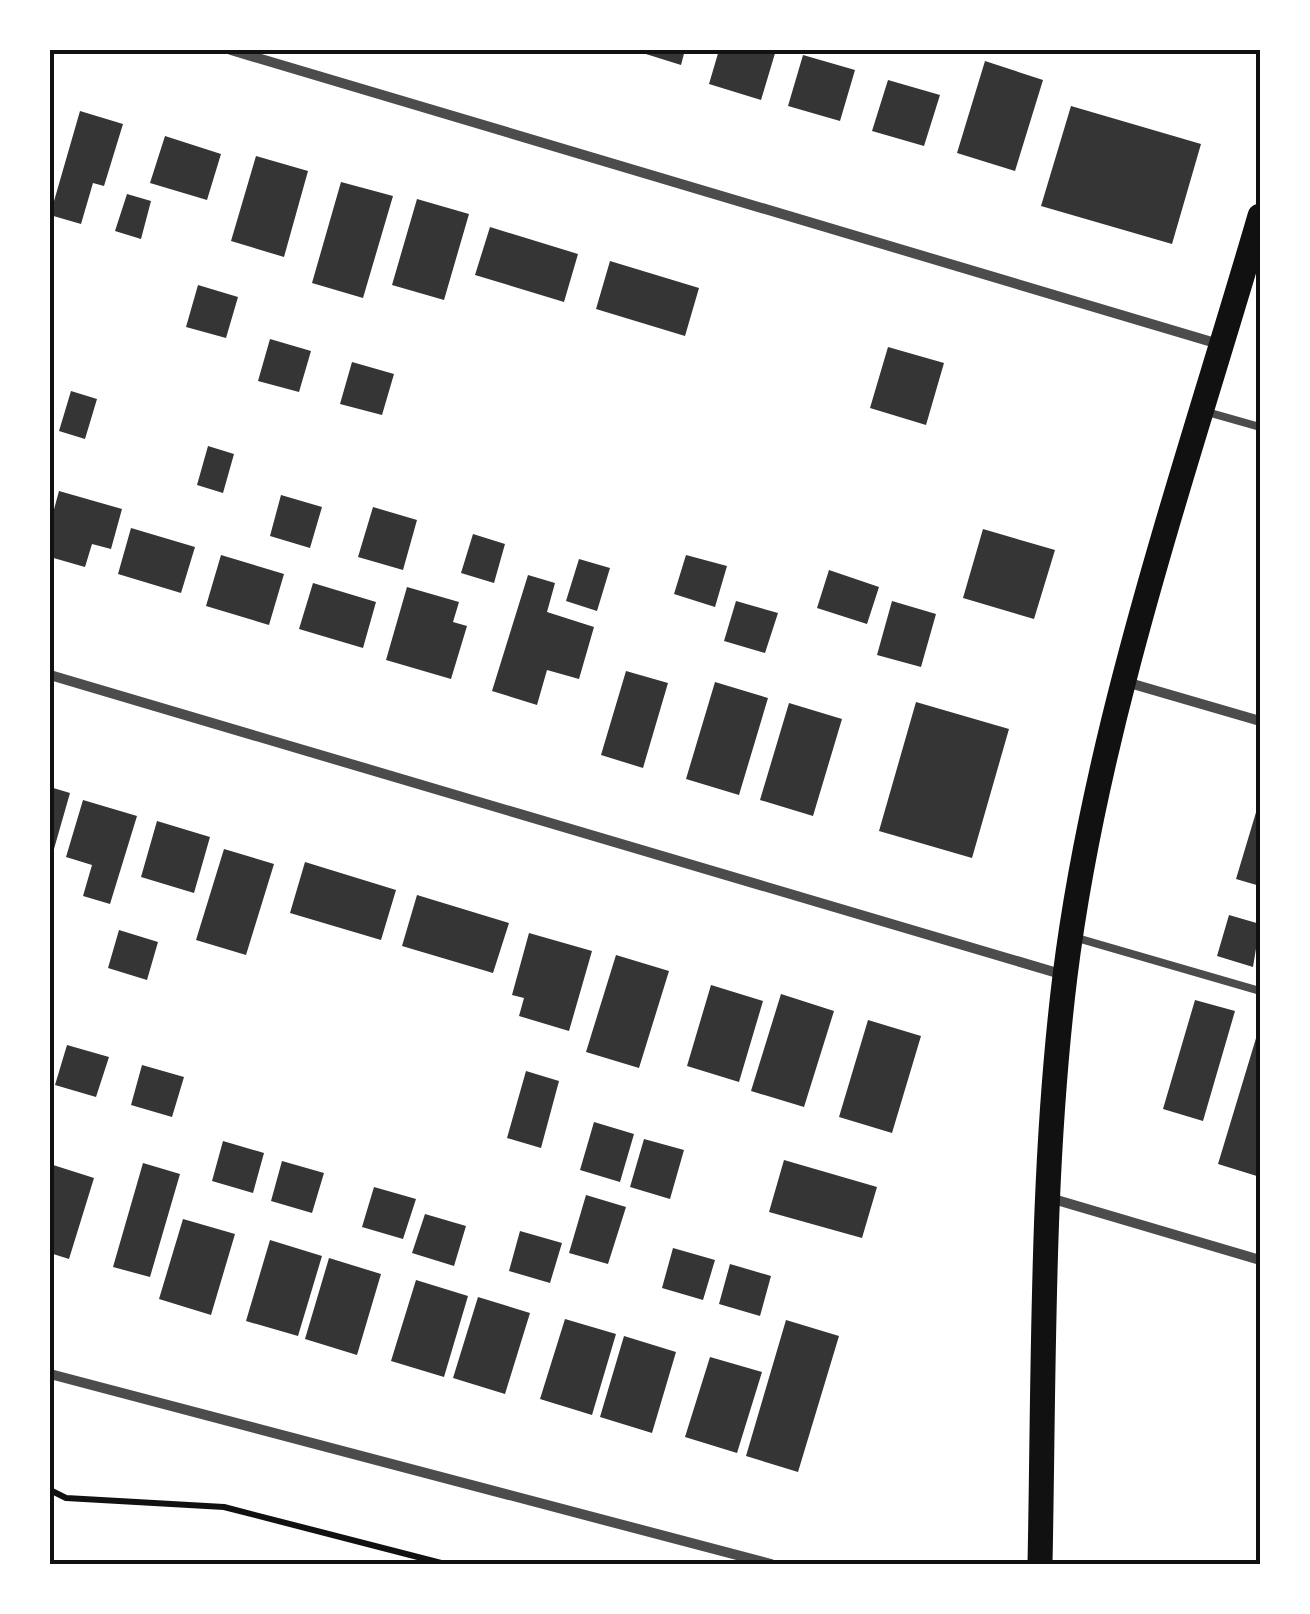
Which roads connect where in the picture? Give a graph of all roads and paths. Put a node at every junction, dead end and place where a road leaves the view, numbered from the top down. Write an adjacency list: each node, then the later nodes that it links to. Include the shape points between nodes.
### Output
1 (231, 50): 3 (street)
2 (1260, 216): 3 (main road)
3 (1222, 345): 4 (main road)
4 (1203, 410): 5 (lane); 7 (main road)
5 (1260, 427)
6 (50, 676): 10 (street)
7 (1125, 682): 8 (street); 9 (main road)
8 (1260, 721)
9 (1072, 936): 10 (main road); 11 (lane)
10 (1065, 975): 12 (main road)
11 (1260, 991)
12 (1047, 1198): 13 (street); 18 (main road)
13 (1260, 1260)
14 (50, 1374): 17 (street)
15 (50, 1490): 16 (path, via 66,1498 224,1508)
16 (445, 1564)
17 (771, 1564)
18 (1040, 1564)

